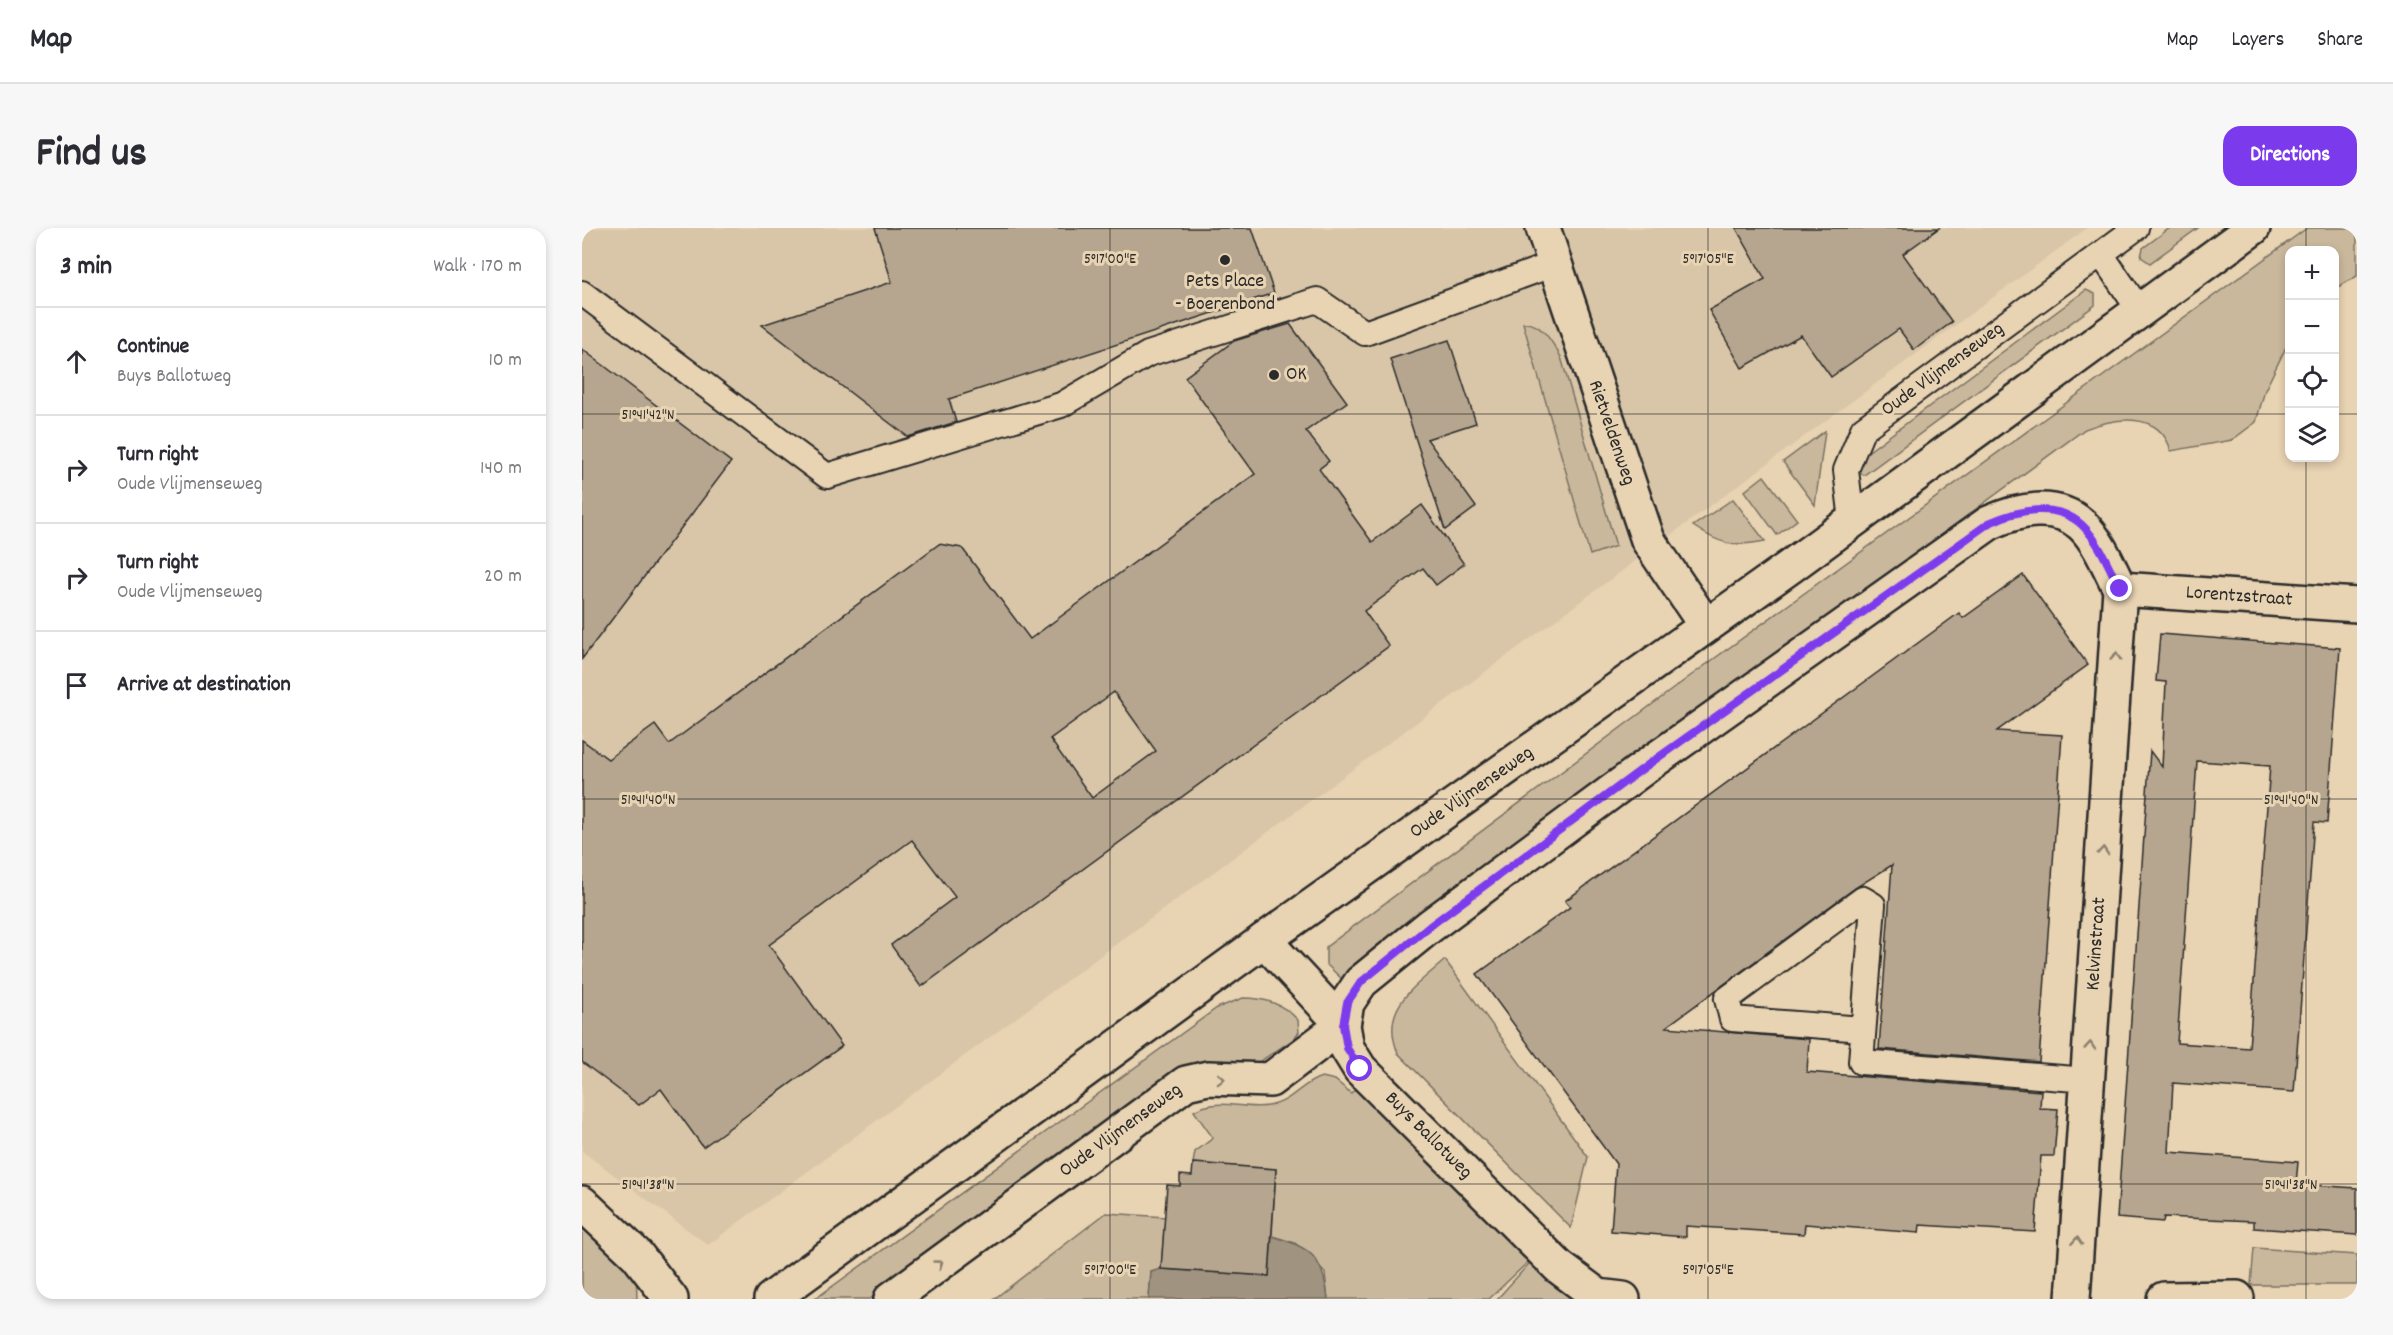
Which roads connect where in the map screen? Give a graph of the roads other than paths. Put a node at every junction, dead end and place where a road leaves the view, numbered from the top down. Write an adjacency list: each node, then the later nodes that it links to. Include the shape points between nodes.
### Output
1 (1543, 228): 5 (street, Rietveldenweg)
2 (2136, 228): 4 (lane, Oude Vlijmenseweg)
3 (2253, 228): 7 (street, Oude Vlijmenseweg)
4 (2101, 254): 7 (lane); 8 (lane, Oude Vlijmenseweg, via 1863,429 1846,470)
5 (1554, 264): 6 (lane, via 1365,333 1317,300 1148,354 1061,405 827,476); 11 (street, Rietveldenweg, via 1648,540)
6 (582, 293)
7 (2140, 311): 8 (street, Oude Vlijmenseweg)
8 (1852, 521): 11 (street, Oude Vlijmenseweg)
9 (2120, 589): 10 (street, Lorentzstraat); 13 (street, via 2082,525 2061,514 2039,510 2012,512 1989,523 1649,764 1430,926 1361,982 1347,1003); 15 (street, Kelvinstraat, one-way to 9)
10 (2357, 605)
11 (1706, 626): 12 (street, Oude Vlijmenseweg)
12 (1264, 940): 13 (street, Buys Ballotweg); 19 (street, Oude Vlijmenseweg)
13 (1343, 1025): 20 (street, Oude Vlijmenseweg, one-way to 13, via 1186,1083 1208,1078 1270,1080); 21 (street, Buys Ballotweg, via 1347,1048 1360,1069 1559,1267 1598,1296)
14 (1863, 1029): 14 (lane, via 1873,905 1863,899 1727,999 1732,1019); 15 (lane, via 1861,1062)
15 (2088, 1080): 22 (street, Kelvinstraat, one-way to 15)
16 (582, 1203): 18 (street, via 637,1255)
17 (2237, 1298): 23 (street)
18 (672, 1299)
19 (771, 1299)
20 (891, 1299)
21 (1623, 1299)
22 (2073, 1299)
23 (2164, 1299)

